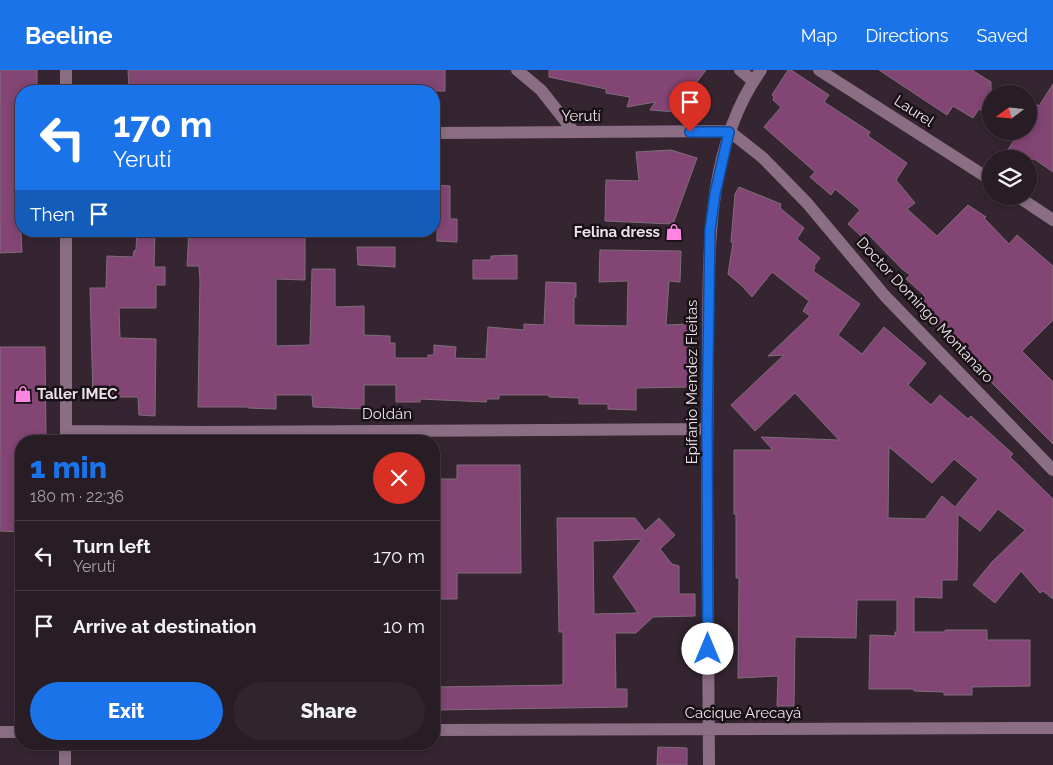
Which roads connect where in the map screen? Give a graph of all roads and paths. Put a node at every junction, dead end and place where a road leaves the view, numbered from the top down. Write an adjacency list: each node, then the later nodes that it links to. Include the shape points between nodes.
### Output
1 (66, 70): 7 (street)
2 (517, 70): 8 (street, via 541,90)
3 (740, 70): 6 (street)
4 (761, 70): 6 (street, Epifanio Mendez Fleitas)
5 (819, 70): 11 (street, Laurel)
6 (753, 81): 9 (street, Epifanio Mendez Fleitas)
7 (66, 85)
8 (574, 132): 9 (street, Yerutí); 10 (street, Yerutí)
9 (729, 132): 15 (street, Epifanio Mendez Fleitas, via 710,230); 18 (street, Doctor Domingo Montanaro, via 762,157 807,203 885,296)
10 (440, 133)
11 (982, 174)
12 (1030, 205): 13 (street)
13 (1053, 220)
14 (66, 237): 16 (street)
15 (707, 429): 17 (street, Doldán); 20 (street, Epifanio Mendez Fleitas)
16 (66, 435)
17 (100, 435)
18 (1053, 470)
19 (1053, 728): 20 (street, Cacique Arecayá)
20 (709, 729): 21 (street, Cacique Arecayá); 26 (street, Epifanio Mendez Fleitas)
21 (440, 730)
22 (0, 732): 23 (street)
23 (15, 732)
24 (65, 750): 25 (street)
25 (65, 765)
26 (709, 765)

